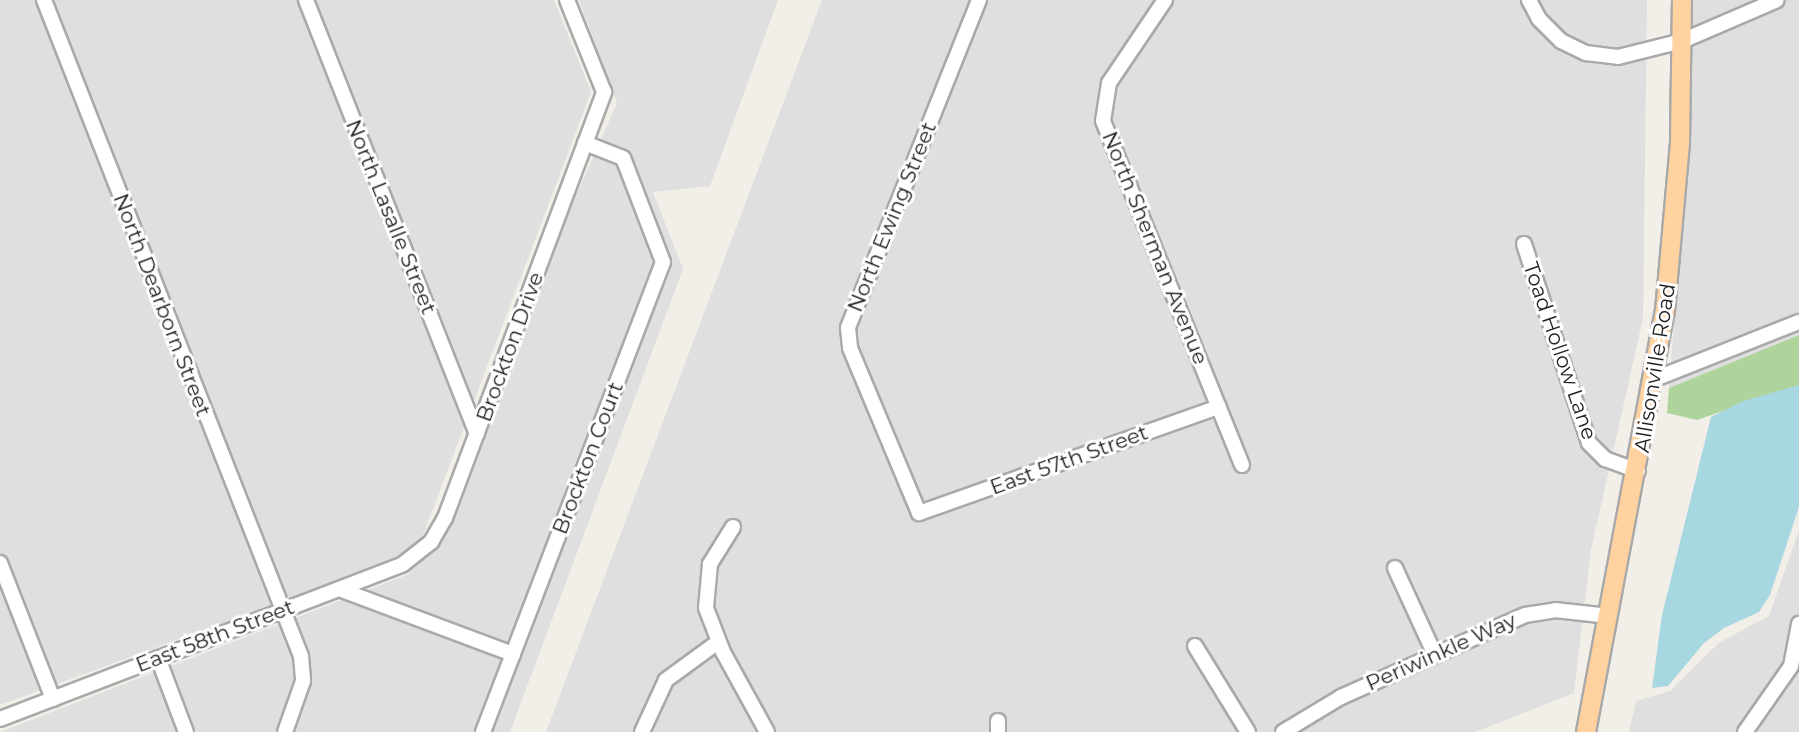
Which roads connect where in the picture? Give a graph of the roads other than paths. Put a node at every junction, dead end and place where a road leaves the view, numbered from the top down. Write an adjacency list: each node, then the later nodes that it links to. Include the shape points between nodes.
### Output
1 (44, 0): 24 (street, North Dearborn Street)
2 (306, 0): 15 (street, North Lasalle Street)
3 (567, 0): 10 (street, Brockton Drive, via 604,92)
4 (979, 0): 18 (street, North Ewing Street, via 848,328 851,351)
5 (1165, 0): 14 (street, North Sherman Avenue, via 1110,83 1102,114)
6 (1529, 0): 9 (street, via 1549,31 1586,53 1618,57)
7 (1682, 0): 9 (main road, Allisonville Road)
8 (1777, 0): 9 (street)
9 (1682, 41): 13 (main road, Allisonville Road, via 1676,199)
10 (586, 143): 15 (street, Brockton Drive); 29 (street, Brockton Court, via 623,158 663,262)
11 (1524, 244): 17 (street, Toad Hollow Lane, via 1589,443 1605,460)
12 (1799, 322): 13 (street)
13 (1655, 379): 17 (main road, Allisonville Road)
14 (1219, 407): 16 (street, North Sherman Avenue); 18 (street, East 57th Street)
15 (477, 434): 20 (street, Brockton Drive, via 442,526)
16 (1242, 464)
17 (1638, 471): 25 (main road, Allisonville Road)
18 (919, 513)
19 (733, 527): 27 (street, via 718,547 707,576 706,608)
20 (426, 547): 23 (street, East 58th Street, via 403,564)
21 (0, 563): 32 (street)
22 (1395, 568): 30 (street)
23 (339, 589): 24 (street, East 58th Street); 29 (street)
24 (283, 610): 31 (street, East 58th Street); 35 (street, via 303,674)
25 (1609, 616): 30 (street, Periwinkle Way, via 1539,611); 41 (main road, Allisonville Road)
26 (1799, 624): 42 (street, via 1791,666)
27 (718, 642): 37 (street, via 666,680); 38 (street)
28 (1195, 646): 39 (street)
29 (513, 654): 36 (street, Brockton Court)
30 (1435, 655): 40 (street, Periwinkle Way, via 1341,697)
31 (158, 658): 32 (street, East 58th Street); 34 (street)
32 (54, 699): 33 (street, East 58th Street)
33 (0, 719)
34 (186, 732)
35 (285, 732)
36 (483, 732)
37 (642, 732)
38 (767, 732)
39 (1248, 732)
40 (1283, 732)
41 (1586, 732)
42 (1745, 732)

